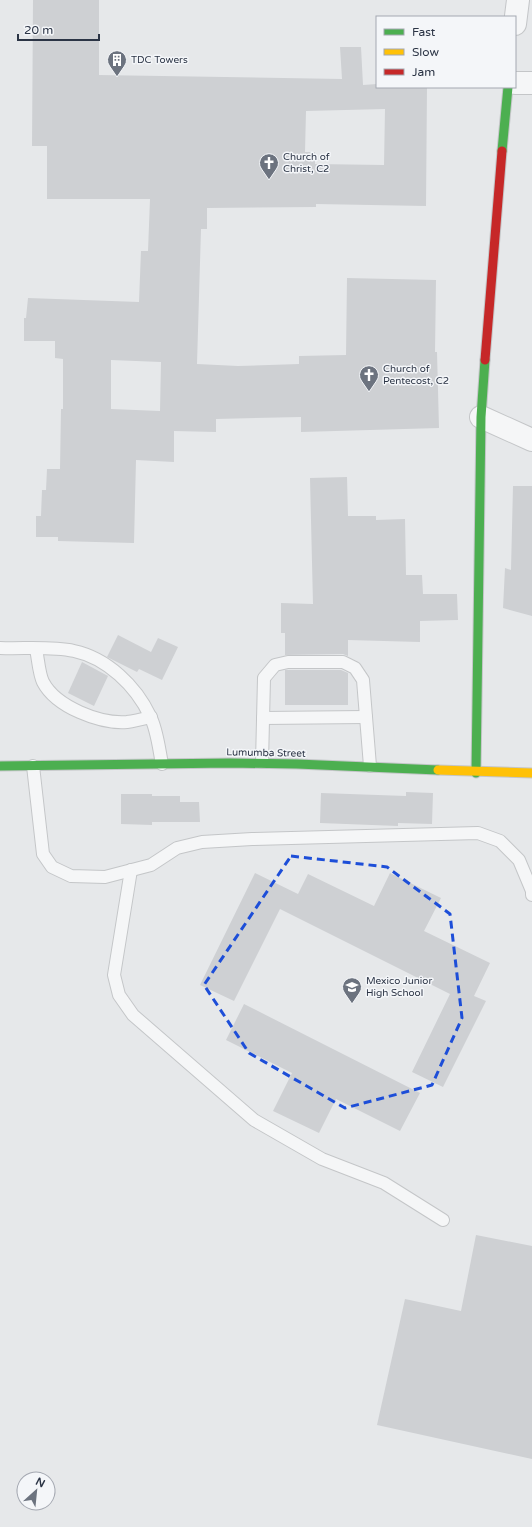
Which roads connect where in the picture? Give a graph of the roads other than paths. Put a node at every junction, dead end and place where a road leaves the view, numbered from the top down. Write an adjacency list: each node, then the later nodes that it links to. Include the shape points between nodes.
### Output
1 (518, 0): 2 (street)
2 (516, 16)
3 (516, 83): 4 (street)
4 (532, 83)
5 (508, 88): 6 (street)
6 (481, 417): 7 (street); 18 (street)
7 (532, 440)
8 (0, 648): 9 (lane)
9 (36, 649): 10 (lane, via 74,651 100,661 119,674 138,693); 10 (lane, via 43,682 62,702 97,719 126,722)
10 (151, 717): 14 (lane)
11 (366, 717): 12 (lane); 12 (lane, via 363,680 355,668 343,662 288,662 274,665 264,678); 17 (lane)
12 (263, 718): 13 (lane)
13 (262, 762): 14 (street, Lumumba Street); 17 (street, Lumumba Street)
14 (162, 764): 16 (street, Lumumba Street)
15 (0, 766): 16 (street, Lumumba Street)
16 (33, 766): 20 (lane, via 43,854 52,867 71,876 105,877)
17 (370, 766): 18 (street, Lumumba Street)
18 (476, 773): 19 (street, Lumumba Street)
19 (532, 773)
20 (131, 870): 21 (lane, via 151,865 177,848 202,842 478,833 500,842 519,860); 22 (lane, via 114,974 119,995 132,1016 254,1120 322,1159 384,1183)
21 (532, 895)
22 (443, 1220)

